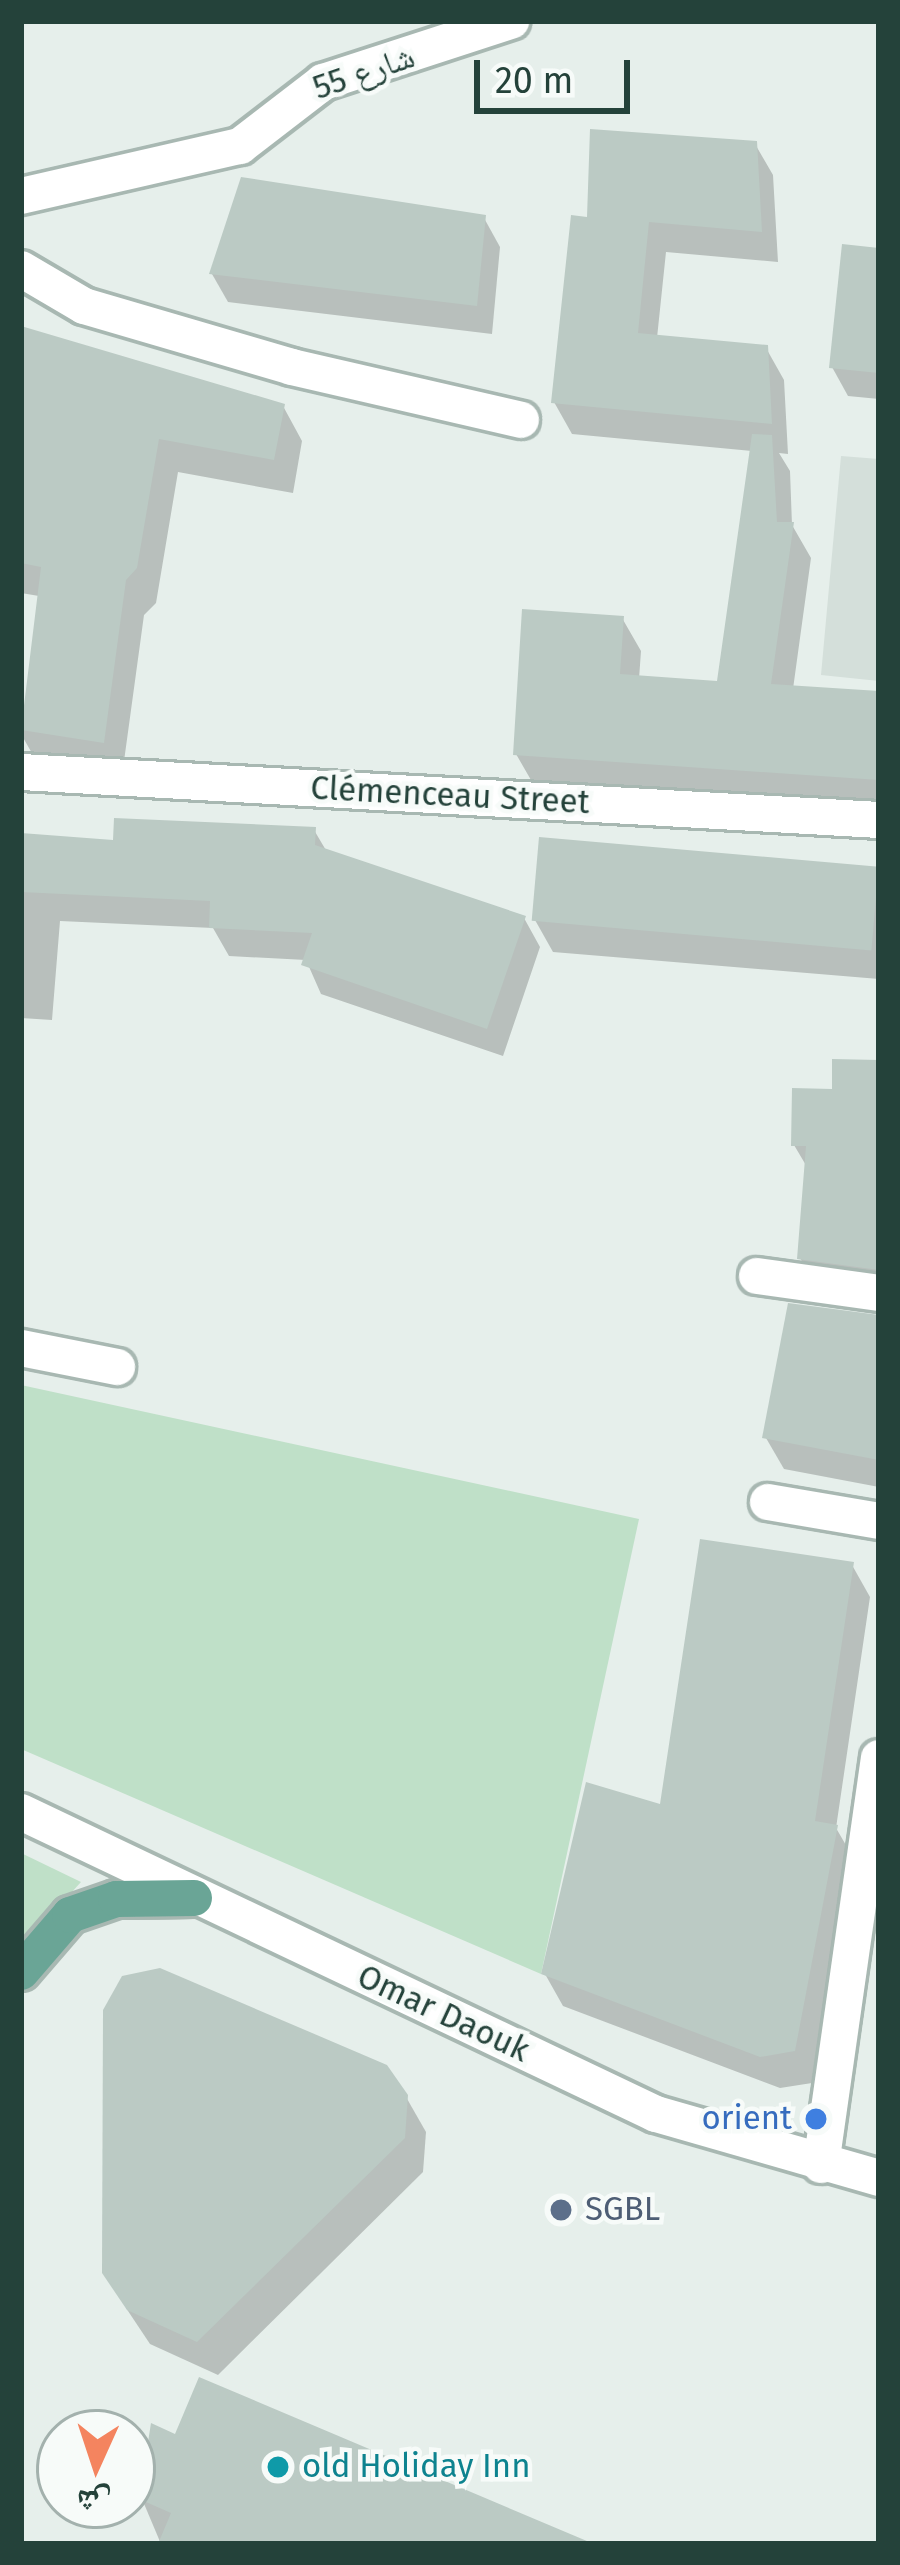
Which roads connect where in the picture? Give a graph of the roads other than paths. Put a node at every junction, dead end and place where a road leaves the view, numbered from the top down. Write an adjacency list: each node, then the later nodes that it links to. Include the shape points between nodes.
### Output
1 (511, 21): 2 (street, شارع 55, via 323,82 240,146)
2 (21, 196)
3 (21, 269): 4 (street, via 84,306 292,367)
4 (521, 420)
5 (21, 772): 6 (street, Clémenceau Street)
6 (879, 820)
7 (757, 1276): 8 (street)
8 (879, 1293)
9 (21, 1348): 10 (street)
10 (117, 1367)
11 (769, 1502): 12 (street)
12 (879, 1521)
13 (878, 1772): 17 (street)
14 (21, 1812): 15 (street, Omar Daouk)
15 (194, 1898): 16 (main road, via 144,1895 81,1910 52,1929); 17 (street, Omar Daouk, via 656,2114)
16 (21, 1972)
17 (821, 2164): 18 (street, Omar Daouk)
18 (879, 2178)

